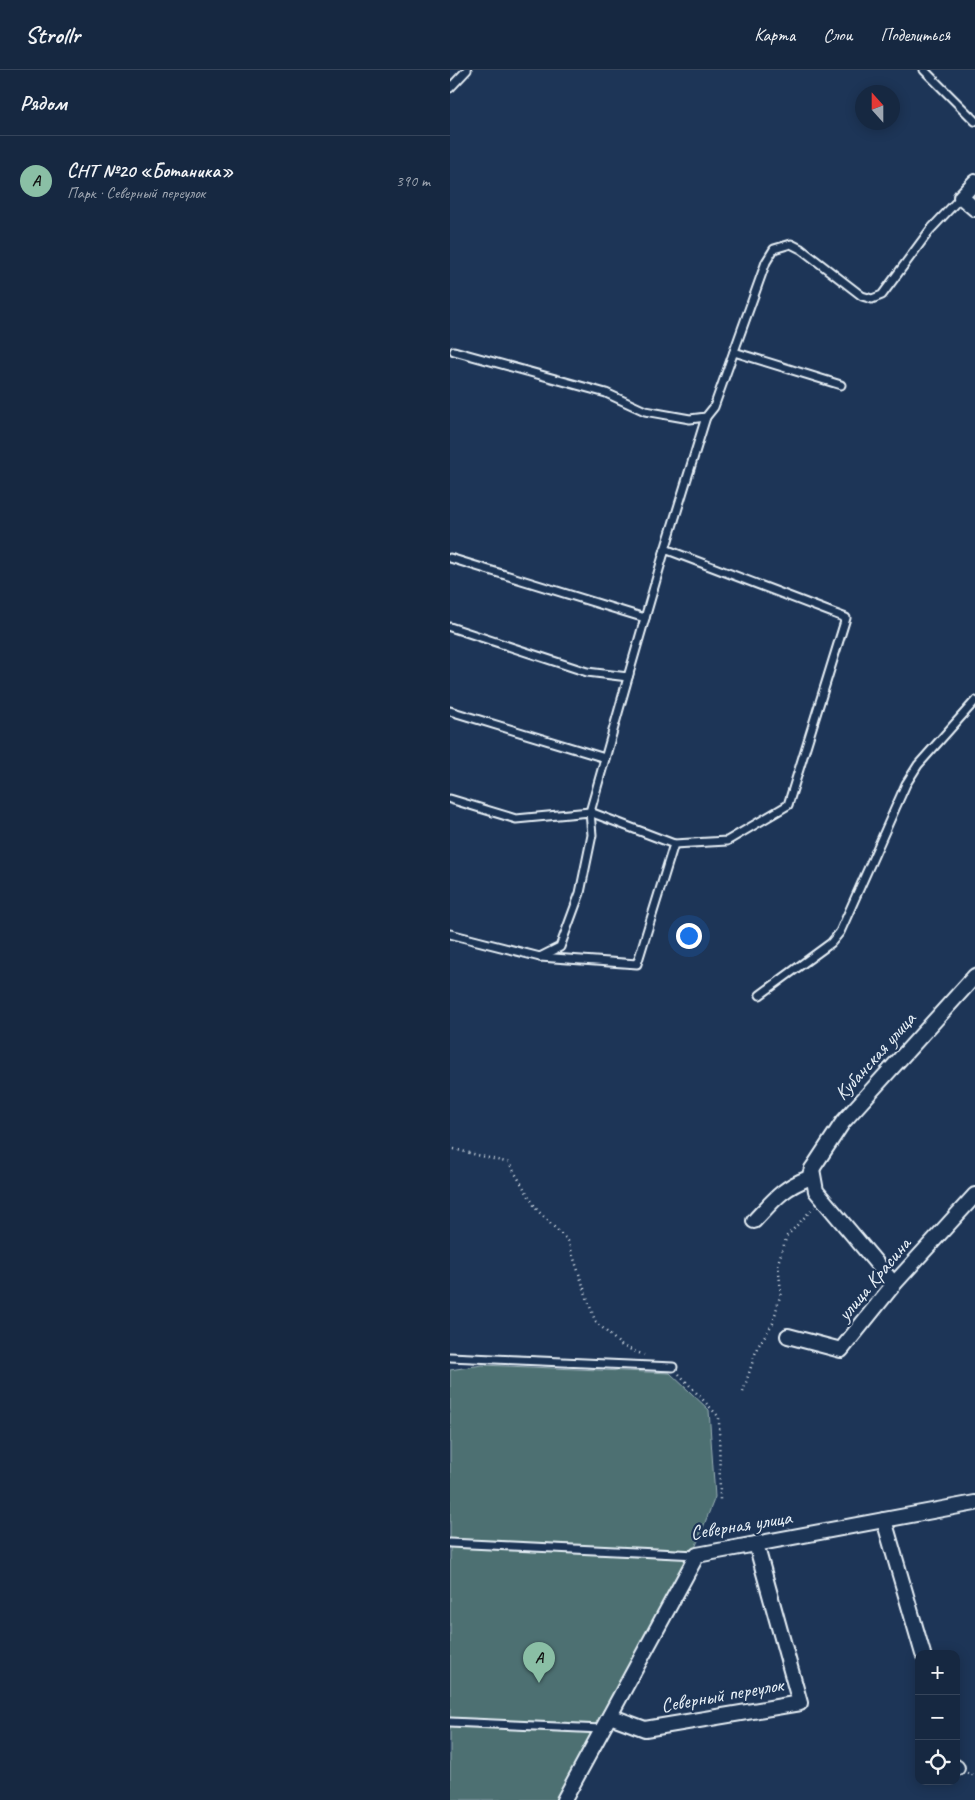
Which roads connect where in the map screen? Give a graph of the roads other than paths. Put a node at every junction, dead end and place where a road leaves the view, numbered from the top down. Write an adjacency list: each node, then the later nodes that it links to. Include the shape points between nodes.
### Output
1 (467, 70): 3 (lane)
2 (924, 70): 4 (lane)
3 (450, 88)
4 (975, 121)
5 (975, 182): 6 (street)
6 (961, 197): 7 (street); 9 (lane, via 930,230 882,295 872,299 862,296 801,249 791,244 774,249 766,262)
7 (975, 210)
8 (454, 351): 11 (lane, via 606,393 645,411 690,419)
9 (734, 352): 10 (lane); 11 (lane, via 714,407)
10 (841, 385)
11 (706, 417): 12 (lane)
12 (666, 549): 14 (lane); 16 (lane); 22 (lane, via 846,618 788,805 727,841)
13 (450, 558): 14 (lane)
14 (645, 618): 16 (lane)
15 (450, 628): 16 (lane, via 588,672)
16 (628, 677): 19 (lane)
17 (975, 701): 26 (lane, via 918,765 906,784 840,932 831,943)
18 (450, 711): 19 (lane)
19 (605, 758): 21 (lane)
20 (450, 800): 21 (lane, via 516,819)
21 (590, 812): 22 (lane); 24 (lane, via 592,834 580,894 560,947)
22 (674, 844): 24 (lane, via 637,964)
23 (450, 934): 24 (lane)
24 (540, 957)
25 (975, 976): 27 (street, Кубанская улица, via 843,1122)
26 (760, 995)
27 (812, 1169): 29 (street, Кубанская улица, via 809,1178 778,1194); 30 (street, via 816,1191)
28 (975, 1195): 30 (street, улица Красина)
29 (754, 1221)
30 (894, 1284): 31 (street, улица Красина, via 841,1350)
31 (788, 1336)
32 (450, 1357): 33 (lane)
33 (673, 1367)
34 (975, 1503): 35 (street, Северная улица)
35 (884, 1520): 37 (street, Северная улица); 39 (street)
36 (450, 1543): 38 (lane, Северная улица)
37 (756, 1544): 38 (street, Северная улица); 40 (street, Северный переулок, via 800,1702 645,1728)
38 (697, 1555): 40 (street)
39 (922, 1650)
40 (610, 1716): 42 (street)
41 (450, 1722): 42 (lane)
42 (602, 1729): 43 (street)
43 (564, 1800)

